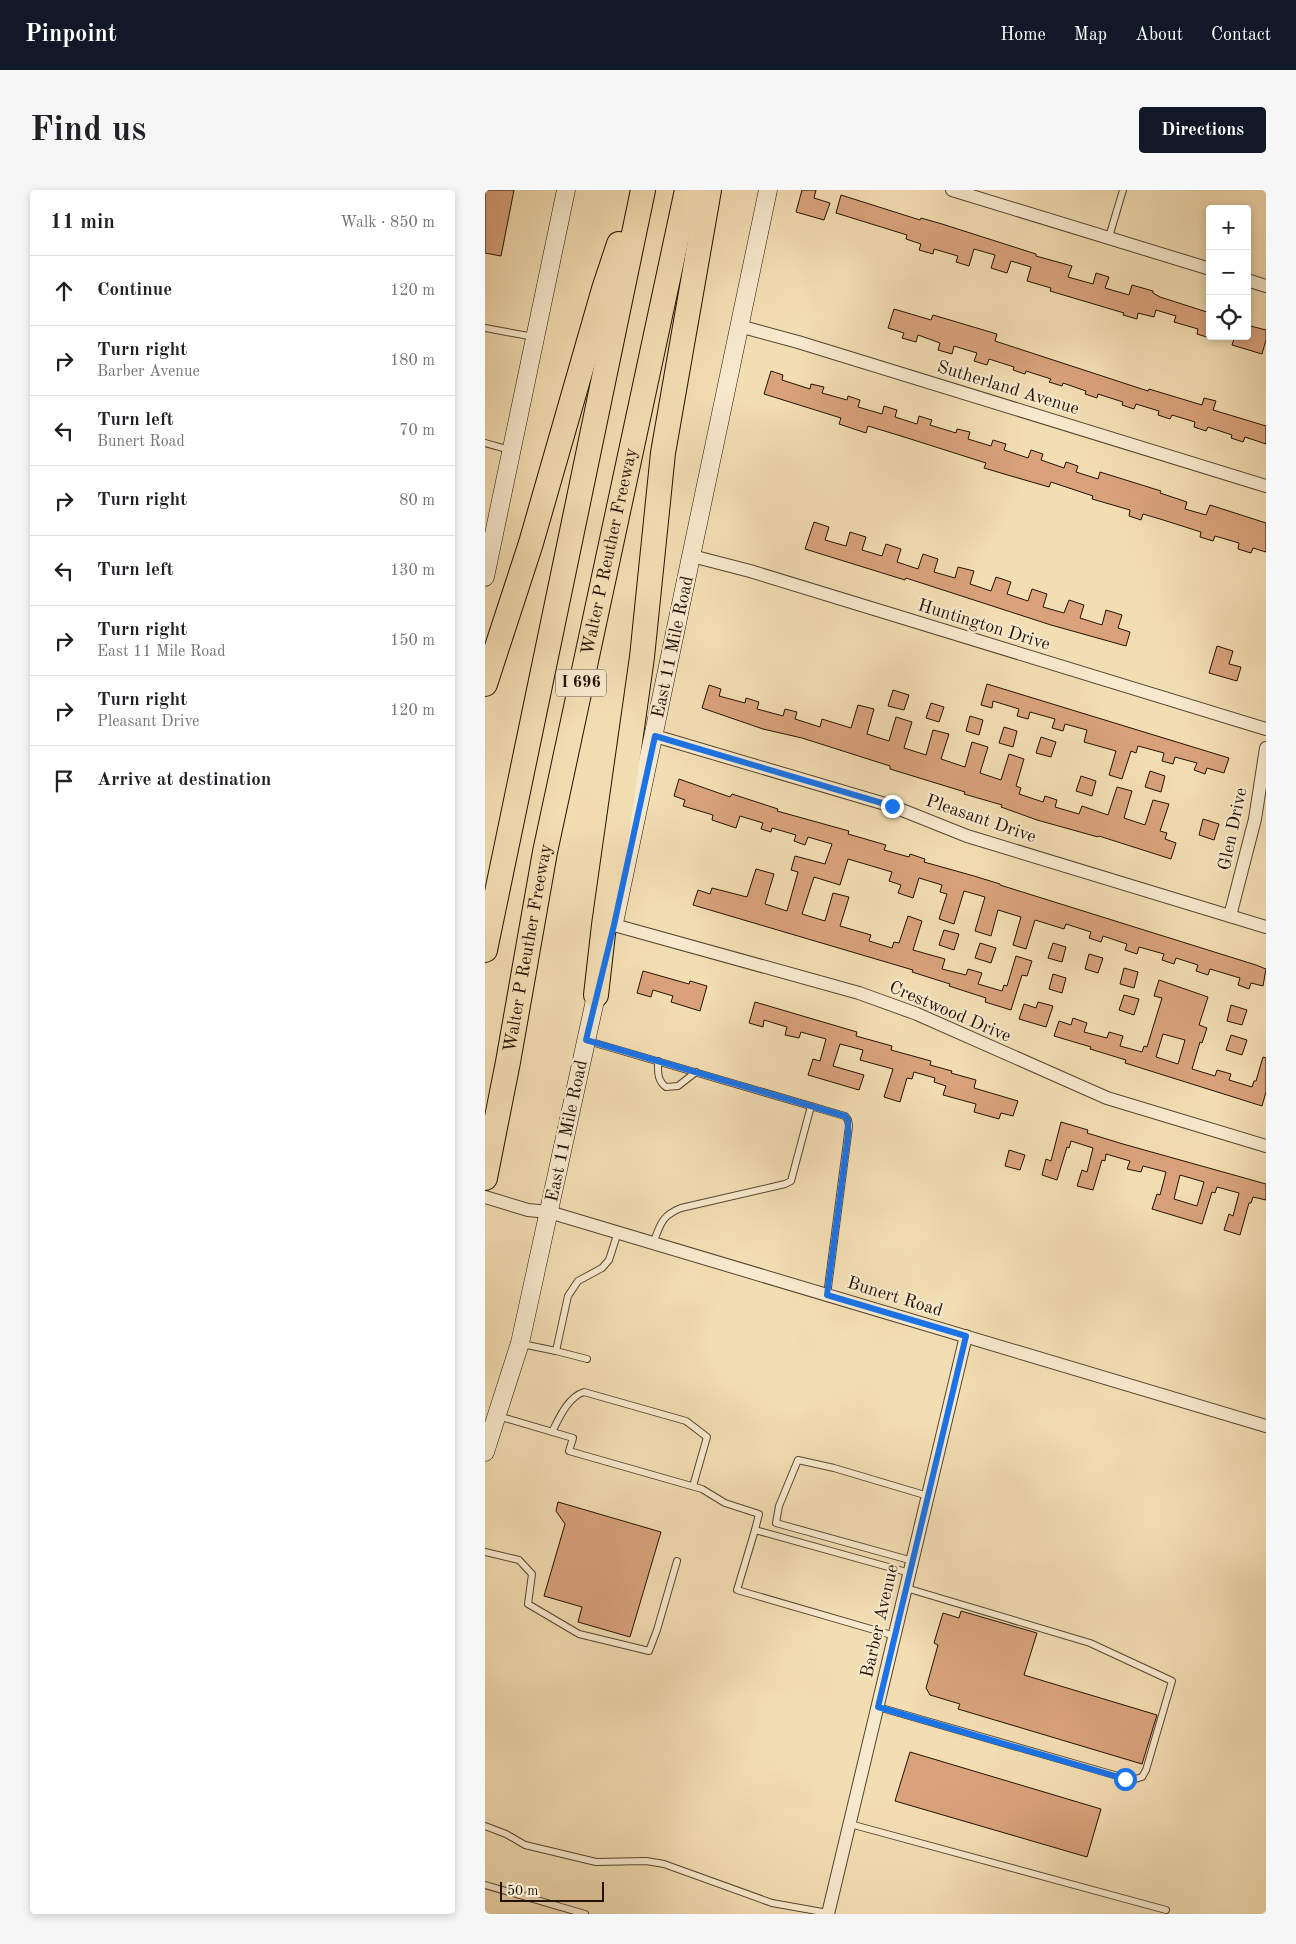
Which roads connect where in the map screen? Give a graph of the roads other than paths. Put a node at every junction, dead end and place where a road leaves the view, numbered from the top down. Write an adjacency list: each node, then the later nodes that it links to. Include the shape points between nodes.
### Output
1 (566, 190): 15 (main road)
2 (637, 190): 21 (highway)
3 (643, 190): 28 (highway, I 696)
4 (687, 190): 35 (highway, Walter P Reuther Freeway / I 696, via 545,852)
5 (709, 190): 29 (highway, via 663,453 642,657 603,924)
6 (769, 190): 13 (main road, East 11 Mile Road)
7 (952, 190): 9 (street)
8 (1123, 190): 9 (lane)
9 (1109, 237): 10 (street)
10 (1206, 268)
11 (1251, 281): 12 (street)
12 (1266, 286)
13 (739, 326): 18 (street, Sutherland Avenue); 19 (main road, East 11 Mile Road)
14 (485, 328): 15 (lane)
15 (535, 337): 17 (main road)
16 (485, 443): 17 (lane)
17 (511, 451): 20 (main road)
18 (1266, 486)
19 (692, 556): 22 (street, Huntington Drive); 23 (main road, East 11 Mile Road)
20 (486, 569)
21 (485, 684)
22 (1266, 729)
23 (655, 736): 25 (street, Pleasant Drive, via 892,806 967,836); 26 (main road, East 11 Mile Road)
24 (1266, 748): 25 (street, Glen Drive, via 1255,819)
25 (1230, 916): 27 (street, Pleasant Drive)
26 (614, 925): 29 (main road, East 11 Mile Road); 34 (street, Crestwood Drive, via 859,993 917,1014 1107,1098)
27 (1266, 927)
28 (485, 950)
29 (596, 995): 30 (main road, East 11 Mile Road)
30 (586, 1040): 31 (lane); 37 (main road, East 11 Mile Road)
31 (658, 1061): 32 (lane); 32 (lane, via 658,1077 667,1087 678,1086)
32 (697, 1072): 33 (lane)
33 (811, 1106): 39 (lane, via 791,1181 673,1211 662,1220); 40 (lane, via 845,1116 849,1126)
34 (1266, 1146)
35 (485, 1178)
36 (485, 1198): 37 (street, Bunert Road, via 527,1210)
37 (549, 1212): 38 (street, Bunert Road); 42 (main road, East 11 Mile Road)
38 (618, 1232): 39 (street, Bunert Road); 43 (lane, via 609,1260 602,1268 578,1281 568,1296)
39 (653, 1242): 40 (street, Bunert Road)
40 (827, 1295): 41 (street, Bunert Road)
41 (966, 1336): 46 (street, Bunert Road); 50 (street, Barber Avenue)
42 (520, 1343): 43 (lane); 45 (main road, East 11 Mile Road)
43 (556, 1351): 44 (lane)
44 (587, 1359)
45 (497, 1416): 47 (lane); 48 (main road, East 11 Mile Road)
46 (1266, 1426)
47 (552, 1432): 49 (lane, via 573,1438 569,1451); 49 (lane, via 570,1402 584,1392 686,1422 707,1437)
48 (485, 1452)
49 (693, 1486): 51 (lane, via 725,1503 759,1514)
50 (928, 1496): 54 (street, Barber Avenue); 54 (lane, via 798,1460 779,1506 776,1523)
51 (755, 1530): 54 (lane); 56 (lane, via 737,1590)
52 (485, 1552): 53 (lane, via 519,1560 532,1574 528,1604 579,1634 649,1651)
53 (677, 1561)
54 (911, 1567): 55 (street, Barber Avenue)
55 (906, 1588): 56 (street, Barber Avenue); 57 (lane, via 1090,1643 1173,1681 1146,1770 1142,1777 1132,1780)
56 (895, 1636): 57 (street, Barber Avenue)
57 (878, 1707): 58 (street, Barber Avenue)
58 (850, 1824): 61 (lane); 63 (street, Barber Avenue)
59 (485, 1826): 63 (lane, via 525,1845 596,1862 646,1860 664,1864 772,1903)
60 (485, 1885): 62 (lane)
61 (1166, 1910)
62 (585, 1914)
63 (828, 1914)

